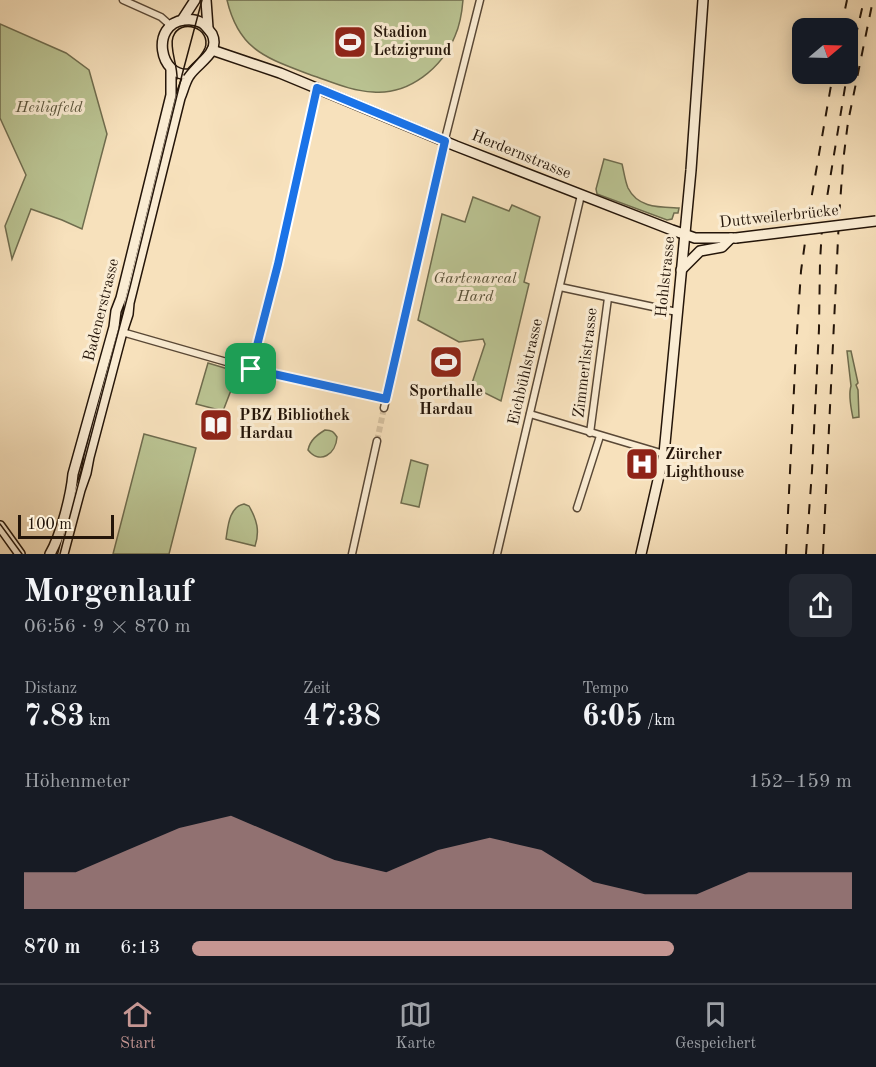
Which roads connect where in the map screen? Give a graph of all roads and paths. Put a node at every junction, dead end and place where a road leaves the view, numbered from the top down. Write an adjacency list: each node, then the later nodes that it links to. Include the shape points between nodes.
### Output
1 (123, 0): 7 (street)
2 (195, 0): 6 (street)
3 (206, 0): 8 (street)
4 (480, 0): 13 (street)
5 (704, 0): 16 (street, Hohlstrasse)
6 (182, 20): 7 (street); 8 (street, via 196,20)
7 (170, 25): 10 (street, Badenerstrasse, via 163,42)
8 (208, 28): 9 (street, via 213,38)
9 (212, 50): 11 (street, Badenerstrasse); 12 (street, Herdernstrasse)
10 (171, 70): 11 (street); 34 (street, Badenerstrasse, via 171,95 114,327)
11 (190, 74): 22 (street, Badenerstrasse, via 180,98)
12 (317, 88): 13 (street, Herdernstrasse); 23 (street)
13 (445, 141): 14 (street, Herdernstrasse); 24 (street)
14 (581, 195): 16 (street, Herdernstrasse); 19 (street, Eichbühlstrasse)
15 (876, 221): 17 (street, Duttweilerbrücke, bridge)
16 (685, 235): 17 (street, Duttweilerbrücke); 18 (street, Hohlstrasse)
17 (734, 238): 18 (street, via 722,247 700,251)
18 (681, 270): 21 (street, Hohlstrasse)
19 (560, 287): 20 (street); 26 (street, Eichbühlstrasse)
20 (608, 298): 21 (street); 27 (street, Zimmerlistrasse)
21 (677, 312): 30 (street, Hohlstrasse)
22 (122, 332): 23 (street); 35 (street, Badenerstrasse)
23 (251, 369): 24 (street)
24 (386, 399): 25 (street)
25 (384, 408)
26 (530, 414): 27 (street); 37 (street, Eichbühlstrasse)
27 (590, 432): 28 (street)
28 (600, 436): 30 (street); 31 (street)
29 (377, 441): 36 (street)
30 (664, 454): 38 (street, Hohlstrasse)
31 (577, 508)
32 (0, 526): 33 (street)
33 (20, 554)
34 (50, 554)
35 (63, 554)
36 (352, 554)
37 (497, 554)
38 (640, 554)

